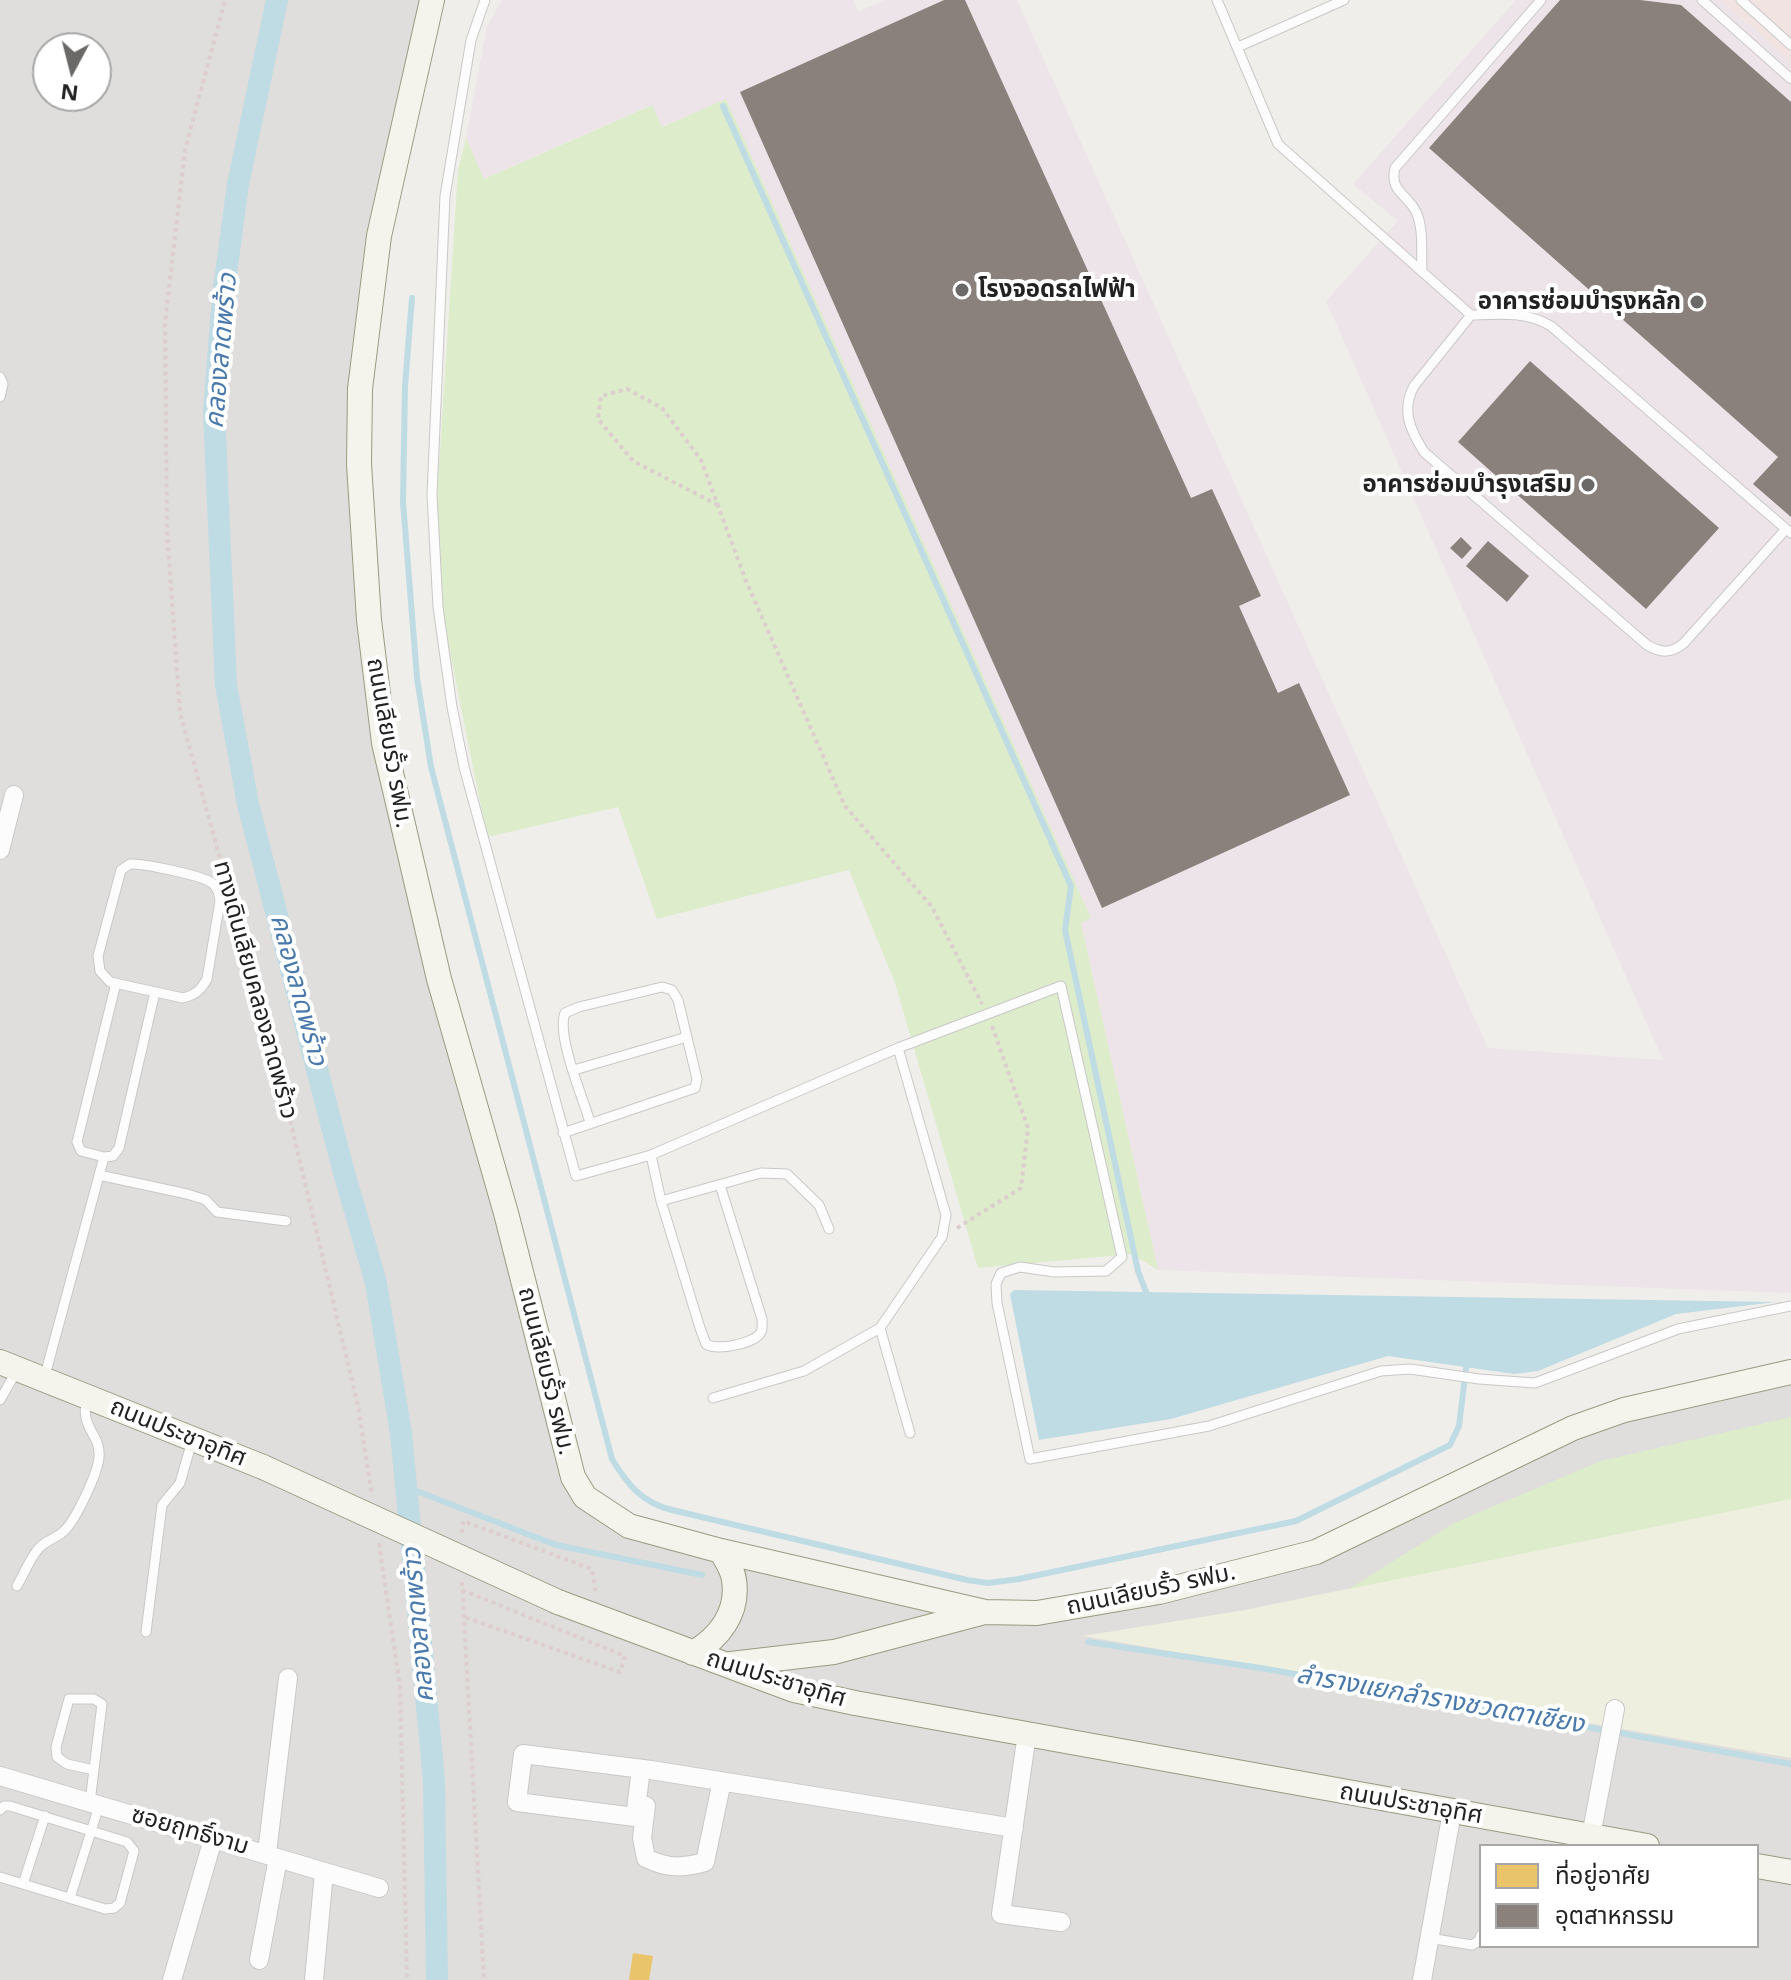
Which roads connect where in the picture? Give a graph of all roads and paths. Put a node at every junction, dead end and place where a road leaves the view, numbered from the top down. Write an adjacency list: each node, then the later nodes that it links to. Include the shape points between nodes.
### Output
1 (225, 0): 20 (path, ทางเดินเลียบคลองลาดพร้าว, via 185,150 165,323 167,532 180,713)
2 (432, 0): 51 (street, ถนนเลียบรั้ว รฟม., via 379,236 360,389 369,620 384,743 439,979 573,1477 585,1497 629,1526)
3 (485, 0): 29 (lane, via 471,40 445,196 432,495 438,607 464,767)
4 (1217, 0): 10 (lane)
5 (1344, 0): 10 (lane)
6 (1541, 0): 12 (lane, via 1395,168 1393,183 1418,216)
7 (1702, 0): 11 (lane)
8 (1741, 0): 9 (lane)
9 (1791, 45)
10 (1238, 47): 12 (lane, via 1278,144)
11 (1791, 79)
12 (1422, 271): 13 (lane)
13 (1471, 315): 17 (lane, via 1519,314 1551,326); 17 (lane, via 1408,397 1406,410 1416,440 1432,460 1647,645 1667,652 1677,649)
14 (0, 377): 15 (lane)
15 (0, 397)
16 (718, 505): 16 (path, via 701,460 662,408 627,389 601,396 598,419 633,461); 24 (path, via 845,806 932,907)
17 (1789, 531)
18 (14, 795): 19 (street)
19 (0, 850)
20 (226, 882)
21 (230, 898): 48 (path, ทางเดินเลียบคลองลาดพร้าว, via 281,1082 355,1390)
22 (116, 983): 23 (lane); 23 (lane, via 104,977 98,963 121,870 142,864 208,880 220,901 207,979 191,996); 31 (lane, via 77,1142 80,1151)
23 (155, 992): 31 (lane, via 119,1148)
24 (987, 1014): 26 (lane); 37 (path, via 1028,1128 1021,1188); 38 (lane, via 1061,986 1122,1257 1106,1271 1020,1267 1001,1273 997,1303 1030,1459 1209,1426 1381,1371 1410,1369 1535,1383 1678,1329)
25 (687, 1037): 27 (lane); 27 (lane, via 678,1000 662,987 579,1007 563,1019); 28 (lane, via 695,1088)
26 (898, 1048): 30 (lane); 37 (lane, via 946,1215)
27 (574, 1070): 28 (lane)
28 (590, 1122): 29 (lane)
29 (563, 1133): 30 (lane, via 576,1176)
30 (651, 1155): 34 (lane)
31 (104, 1157): 32 (lane)
32 (99, 1175): 35 (lane, via 187,1194 206,1200 217,1212); 42 (lane)
33 (720, 1185): 34 (lane); 34 (lane, via 763,1329 732,1346 706,1344); 36 (lane, via 761,1173 787,1174 819,1205)
34 (661, 1201)
35 (286, 1221)
36 (829, 1229)
37 (942, 1237): 39 (lane)
38 (1791, 1306)
39 (880, 1328): 44 (lane, via 804,1371); 46 (lane)
40 (9, 1365): 42 (street, ถนนประชาอุทิศ); 45 (lane)
41 (1791, 1372): 55 (street, ถนนเลียบรั้ว รฟม., via 1624,1410 1573,1428 1316,1552 1159,1592 1037,1613)
42 (44, 1379): 43 (street, ถนนประชาอุทิศ)
43 (87, 1396): 47 (street, ถนนประชาอุทิศ); 53 (lane, via 83,1412 100,1453 95,1476 66,1530 39,1547)
44 (713, 1398)
45 (0, 1400)
46 (910, 1433)
47 (192, 1438): 57 (street, ถนนประชาอุทิศ, bridge); 58 (lane, via 180,1483 162,1505)
48 (372, 1499)
49 (377, 1531): 91 (path, via 400,1687)
50 (462, 1535): 57 (path, via 463,1521 592,1569)
51 (721, 1551): 55 (street, ถนนเลียบรั้ว รฟม.); 59 (street, via 734,1580 732,1610 714,1641)
52 (462, 1577): 54 (path)
53 (17, 1586)
54 (462, 1590): 56 (path); 56 (path, via 625,1656 620,1672)
55 (985, 1612): 60 (street, via 834,1652)
56 (464, 1617): 92 (path)
57 (599, 1617): 59 (street, ถนนประชาอุทิศ)
58 (146, 1632)
59 (693, 1653): 60 (street, ถนนประชาอุทิศ)
60 (725, 1665): 63 (street, ถนนประชาอุทิศ, via 794,1690)
61 (288, 1678): 77 (street)
62 (1612, 1723): 74 (street)
63 (1027, 1734): 70 (street, ถนนประชาอุทิศ); 72 (street)
64 (646, 1769): 64 (street, via 635,1817 517,1802 523,1754); 67 (street); 67 (street, via 646,1858 680,1868 705,1862)
65 (94, 1770): 65 (lane, via 102,1704 69,1699 57,1757); 68 (lane)
66 (0, 1776): 68 (street, ซอยฤทธิ์งาม)
67 (722, 1781): 72 (street)
68 (94, 1804): 73 (lane); 75 (street, ซอยฤทธิ์งาม)
69 (0, 1810): 71 (lane, via 10,1806)
70 (1452, 1812): 74 (street, ถนนประชาอุทิศ); 86 (street)
71 (45, 1816): 73 (lane); 82 (lane)
72 (1014, 1828): 85 (street, via 1001,1914)
73 (92, 1830): 84 (lane); 84 (lane, via 127,1842 134,1851 120,1903 105,1909)
74 (1591, 1836): 76 (street, ถนนประชาอุทิศ)
75 (213, 1839): 77 (street, ซอยฤทธิ์งาม); 89 (street)
76 (1636, 1844)
77 (273, 1856): 79 (street, ซอยฤทธิ์งาม); 88 (street)
78 (1759, 1866): 80 (street)
79 (324, 1872): 83 (street, ซอยฤทธิ์งาม); 90 (street)
80 (1791, 1872)
81 (0, 1877): 82 (lane)
82 (23, 1884): 84 (lane)
83 (379, 1888)
84 (70, 1898)
85 (1061, 1922)
86 (1429, 1938): 87 (lane, via 1472,1945); 93 (street)
87 (1479, 1941)
88 (259, 1960)
89 (172, 1980)
90 (314, 1980)
91 (407, 1980)
92 (484, 1980)
93 (1422, 1980)

